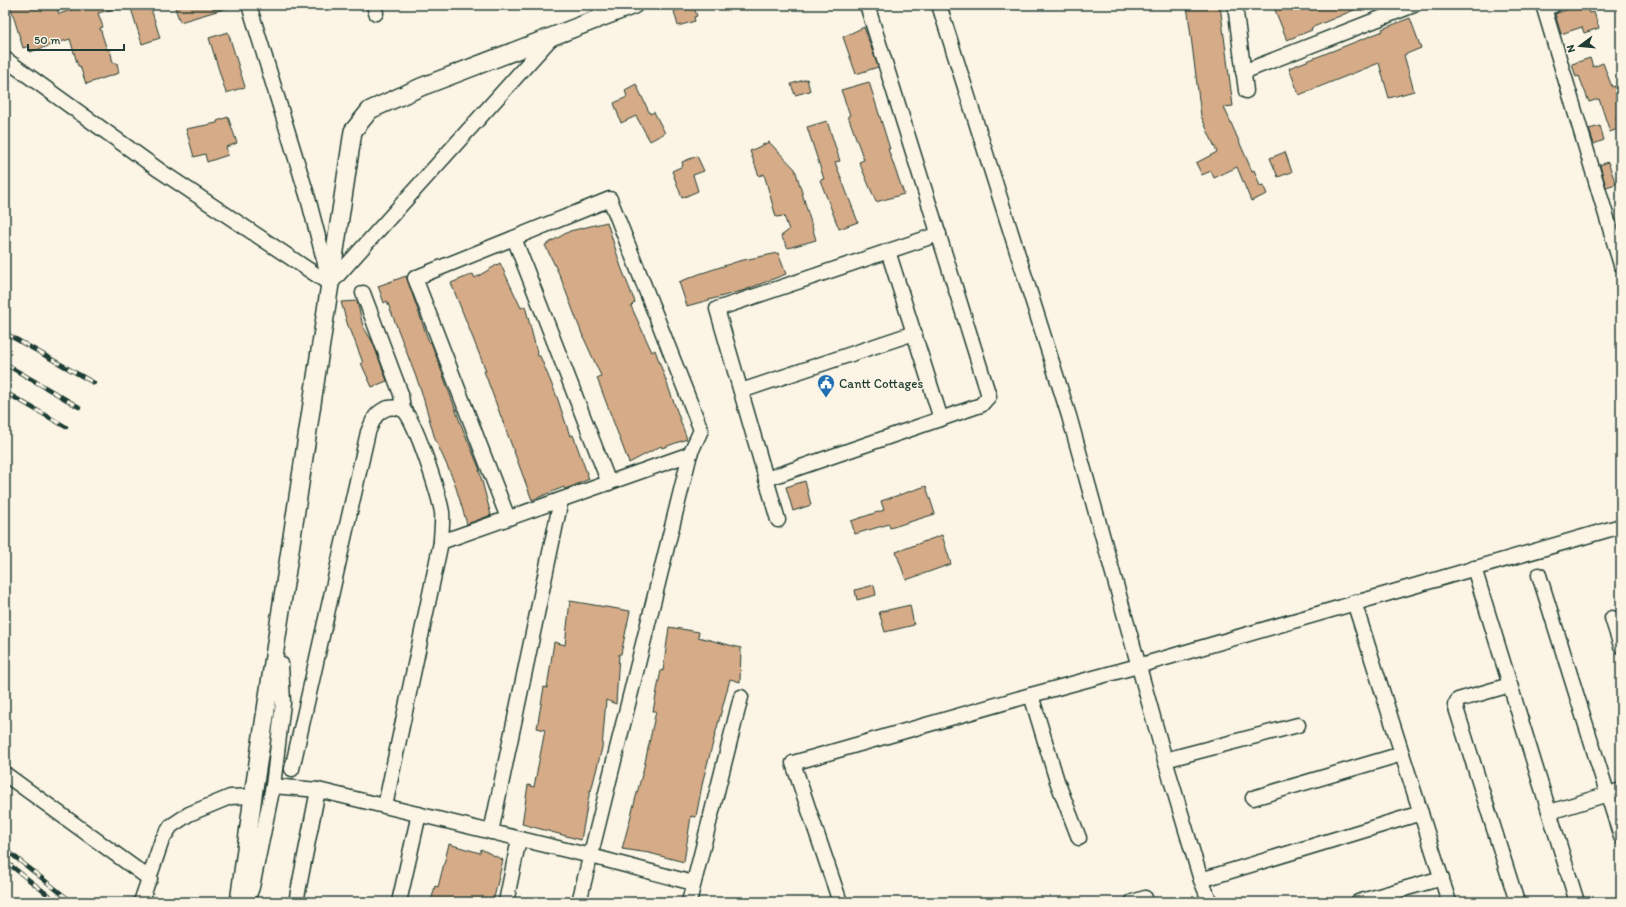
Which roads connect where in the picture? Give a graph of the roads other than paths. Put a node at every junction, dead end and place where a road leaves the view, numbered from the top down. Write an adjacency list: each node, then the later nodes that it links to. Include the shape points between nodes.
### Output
1 (249, 5): 16 (street, via 308,198)
2 (634, 5): 8 (main road)
3 (867, 5): 12 (street)
4 (940, 5): 36 (street, via 1069,416)
5 (1235, 5): 10 (street)
6 (1414, 5): 10 (street)
7 (1554, 5): 15 (street, via 1544,8)
8 (552, 36): 16 (street); 16 (main road, via 421,87 370,110 353,132)
9 (5, 59): 16 (street, via 159,170)
10 (1243, 72): 11 (street)
11 (1246, 91)
12 (939, 234): 14 (street); 21 (street, via 989,396 981,405)
13 (514, 238): 22 (street, via 610,199 700,430); 24 (street); 26 (street, via 415,278)
14 (888, 251): 18 (street); 19 (street, via 717,309)
15 (1621, 265)
16 (330, 284): 35 (main road)
17 (364, 293): 20 (street, via 401,394)
18 (914, 333): 19 (street); 21 (street)
19 (741, 391): 23 (street)
20 (403, 410): 29 (street, via 410,417 421,443 442,512); 43 (street, via 394,407 383,410 374,417 368,432)
21 (941, 419): 23 (street)
22 (690, 454): 24 (street); 58 (street)
23 (766, 480): 27 (street)
24 (609, 483): 25 (street)
25 (561, 500): 26 (street); 54 (street)
26 (508, 518): 29 (street)
27 (778, 520)
28 (1621, 526): 30 (street)
29 (441, 542): 50 (street)
30 (1474, 568): 32 (street); 37 (street)
31 (1539, 575): 47 (street)
32 (1354, 602): 36 (street); 41 (street)
33 (1612, 618): 34 (street)
34 (1621, 646)
35 (274, 660): 45 (street, via 281,664 283,703); 48 (main road)
36 (1138, 666): 38 (street); 42 (street)
37 (1510, 685): 51 (street); 74 (street, via 1458,700 1455,705)
38 (1031, 695): 56 (street, via 1057,781); 70 (street, via 793,763)
39 (741, 697): 62 (street)
40 (1298, 725): 42 (street)
41 (1402, 754): 49 (street); 52 (street)
42 (1165, 760): 61 (street)
43 (292, 769)
44 (5, 774): 60 (street)
45 (273, 786): 46 (street); 63 (street, via 252,887 248,898)
46 (318, 790): 50 (street); 65 (street)
47 (1614, 792): 51 (street); 55 (street)
48 (253, 796): 60 (street, via 230,797 189,814 171,826 162,840); 63 (main road)
49 (1253, 798)
50 (385, 806): 53 (street)
51 (1550, 812): 75 (street)
52 (1421, 813): 59 (street); 61 (street)
53 (419, 814): 54 (street); 66 (street)
54 (491, 832): 57 (street)
55 (1621, 837)
56 (1079, 838)
57 (519, 839): 58 (street); 67 (street)
58 (591, 856): 62 (street); 68 (street)
59 (1442, 878): 72 (street); 73 (street)
60 (150, 879): 64 (street)
61 (1201, 880): 71 (street)
62 (693, 883): 69 (street)
63 (240, 900)
64 (141, 902)
65 (296, 902)
66 (399, 902)
67 (506, 902)
68 (579, 902)
69 (689, 902)
70 (840, 902)
71 (1210, 902)
72 (1358, 902)
73 (1449, 902)
74 (1517, 902)
75 (1578, 902)

